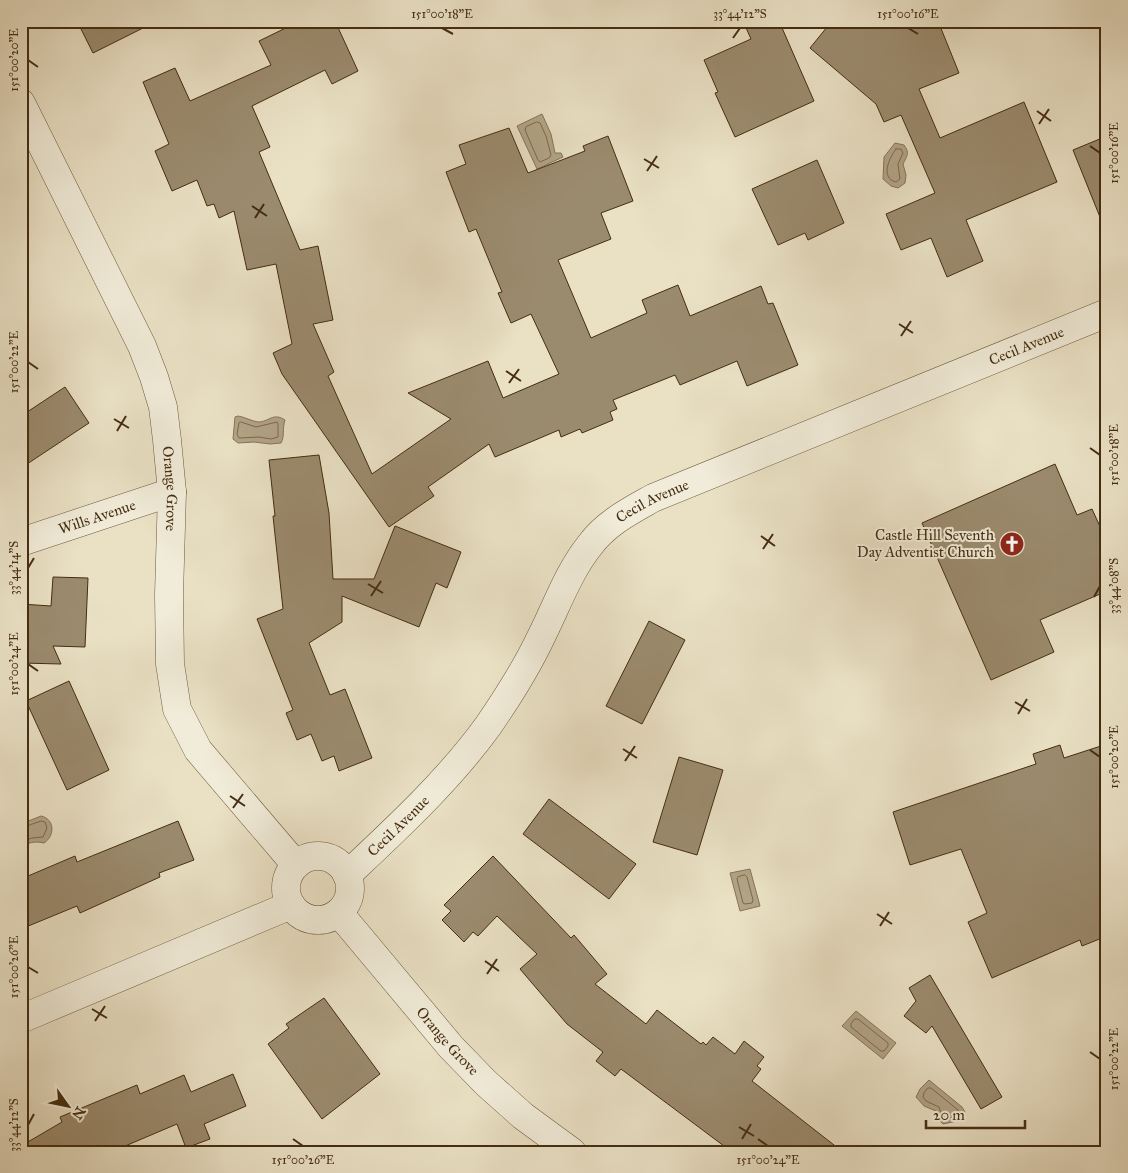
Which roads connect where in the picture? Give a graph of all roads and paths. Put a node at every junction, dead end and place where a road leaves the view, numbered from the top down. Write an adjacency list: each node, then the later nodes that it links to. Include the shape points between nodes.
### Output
1 (21, 103): 3 (street, Orange Grove, via 142,346 163,407)
2 (1107, 313): 6 (street, Cecil Avenue, via 653,498 617,518 590,544 523,672 487,726 398,828)
3 (172, 492): 4 (street, Wills Avenue); 5 (street, Orange Grove, via 170,664 177,709 198,750)
4 (21, 542)
5 (296, 864): 6 (street, via 314,856 324,856 342,866); 7 (street, via 286,884 286,895)
6 (347, 874): 8 (street, via 350,895)
7 (291, 905): 8 (street, via 303,916 319,920); 9 (street)
8 (339, 912): 10 (street, Orange Grove, via 451,1047 523,1116)
9 (21, 1019)
10 (572, 1152)

